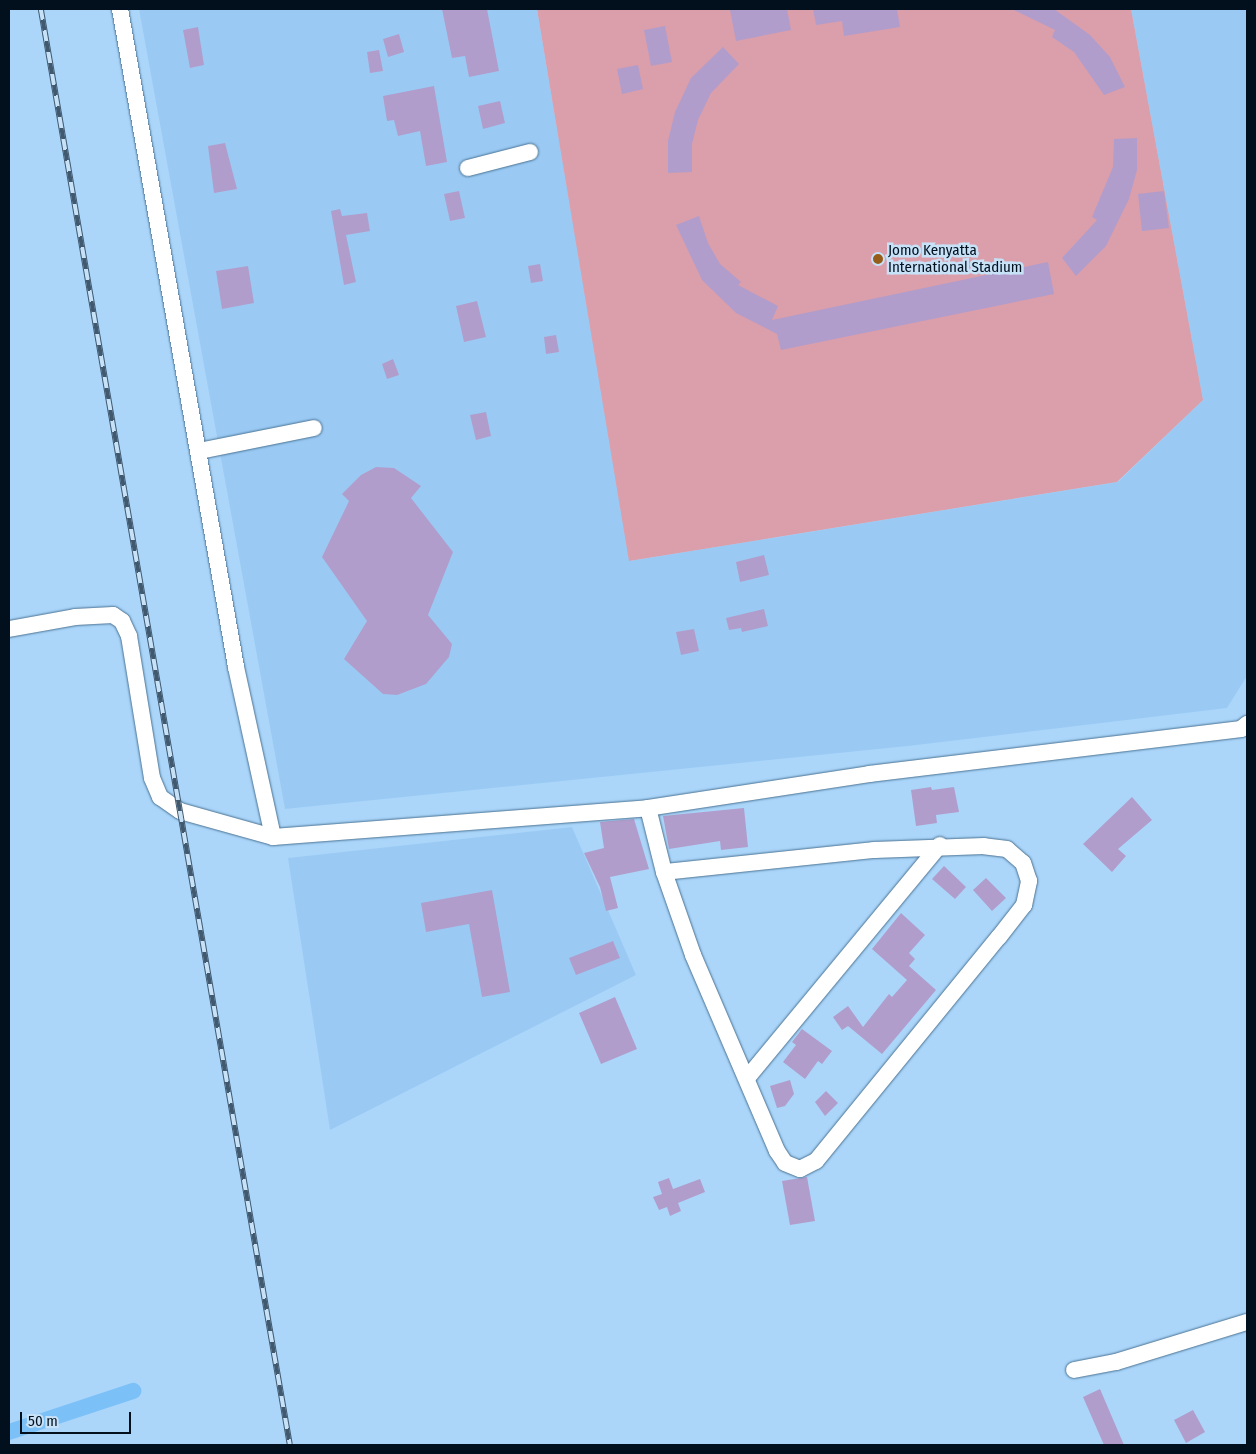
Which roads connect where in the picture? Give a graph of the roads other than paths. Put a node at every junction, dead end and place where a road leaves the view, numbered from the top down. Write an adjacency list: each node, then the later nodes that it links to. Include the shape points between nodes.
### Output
1 (120, 9): 5 (street)
2 (530, 152): 3 (street)
3 (468, 168)
4 (314, 428): 5 (street)
5 (199, 451): 9 (street, via 236,667)
6 (9, 629): 9 (street, via 74,617 113,614 122,621 129,636 152,778 160,797 180,811)
7 (1245, 731): 8 (street, via 869,774)
8 (648, 808): 9 (street); 11 (street)
9 (273, 837)
10 (940, 845): 11 (street); 12 (street); 12 (street, via 1007,849 1023,863 1029,880 1024,905 816,1161 800,1169 785,1163)
11 (664, 872): 12 (street, via 693,955)
12 (748, 1077)
13 (1247, 1322): 14 (street, via 1116,1362)
14 (1074, 1370)

